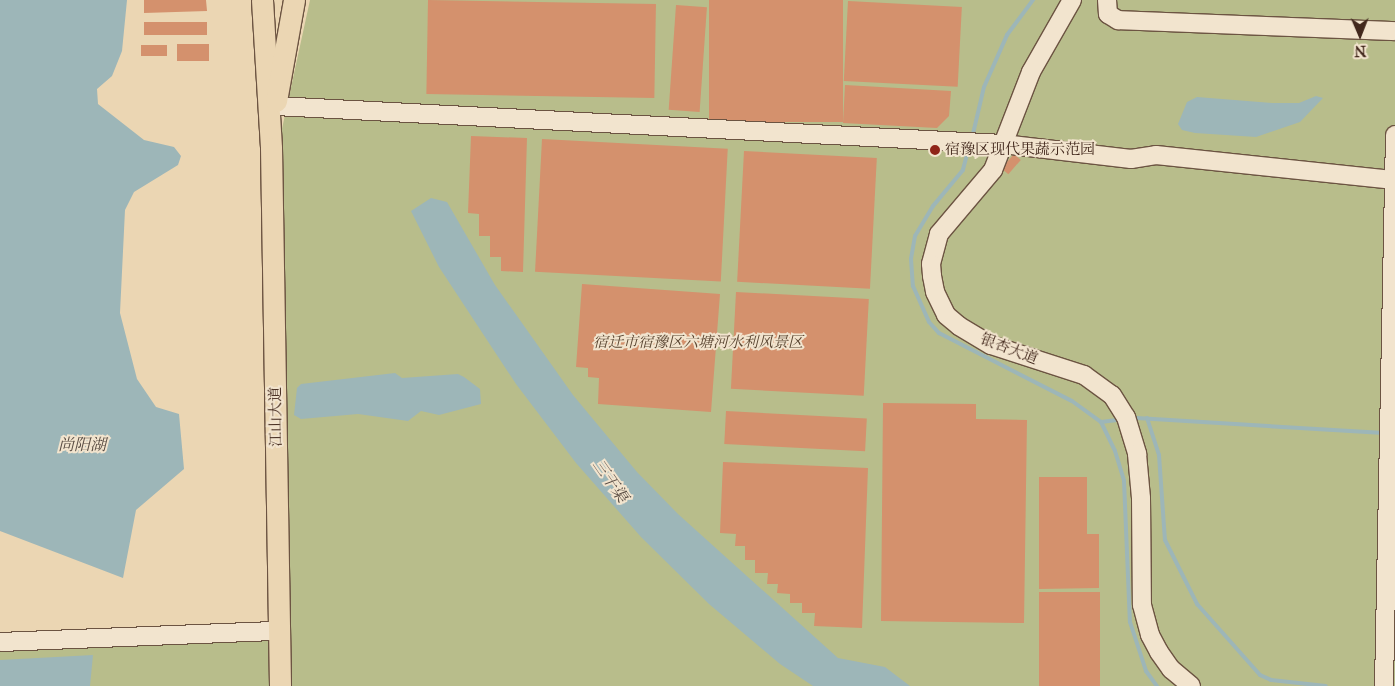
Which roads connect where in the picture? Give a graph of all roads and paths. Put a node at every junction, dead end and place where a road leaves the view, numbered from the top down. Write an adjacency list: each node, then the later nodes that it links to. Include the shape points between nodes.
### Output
1 (262, 0): 9 (main road, 江山大道)
2 (294, 0): 6 (main road, 江山大道)
3 (1072, 0): 8 (street, 银杏大道, via 1031,72)
4 (1107, 0): 5 (street, via 1108,14 1118,20)
5 (1395, 31)
6 (276, 106): 8 (street); 9 (main road, 江山大道)
7 (1395, 135): 10 (street)
8 (1000, 144): 10 (street, via 1131,159 1156,155); 14 (street, 银杏大道, via 993,170 939,234 931,264 935,292 946,315 974,336 991,345 1084,375 1112,395 1126,417 1137,454 1142,498 1142,605 1150,635 1171,669)
9 (271, 148): 11 (main road, 江山大道)
10 (1395, 180): 15 (street)
11 (279, 631): 12 (street); 13 (main road, 江山大道)
12 (0, 642)
13 (280, 686)
14 (1191, 686)
15 (1384, 686)

